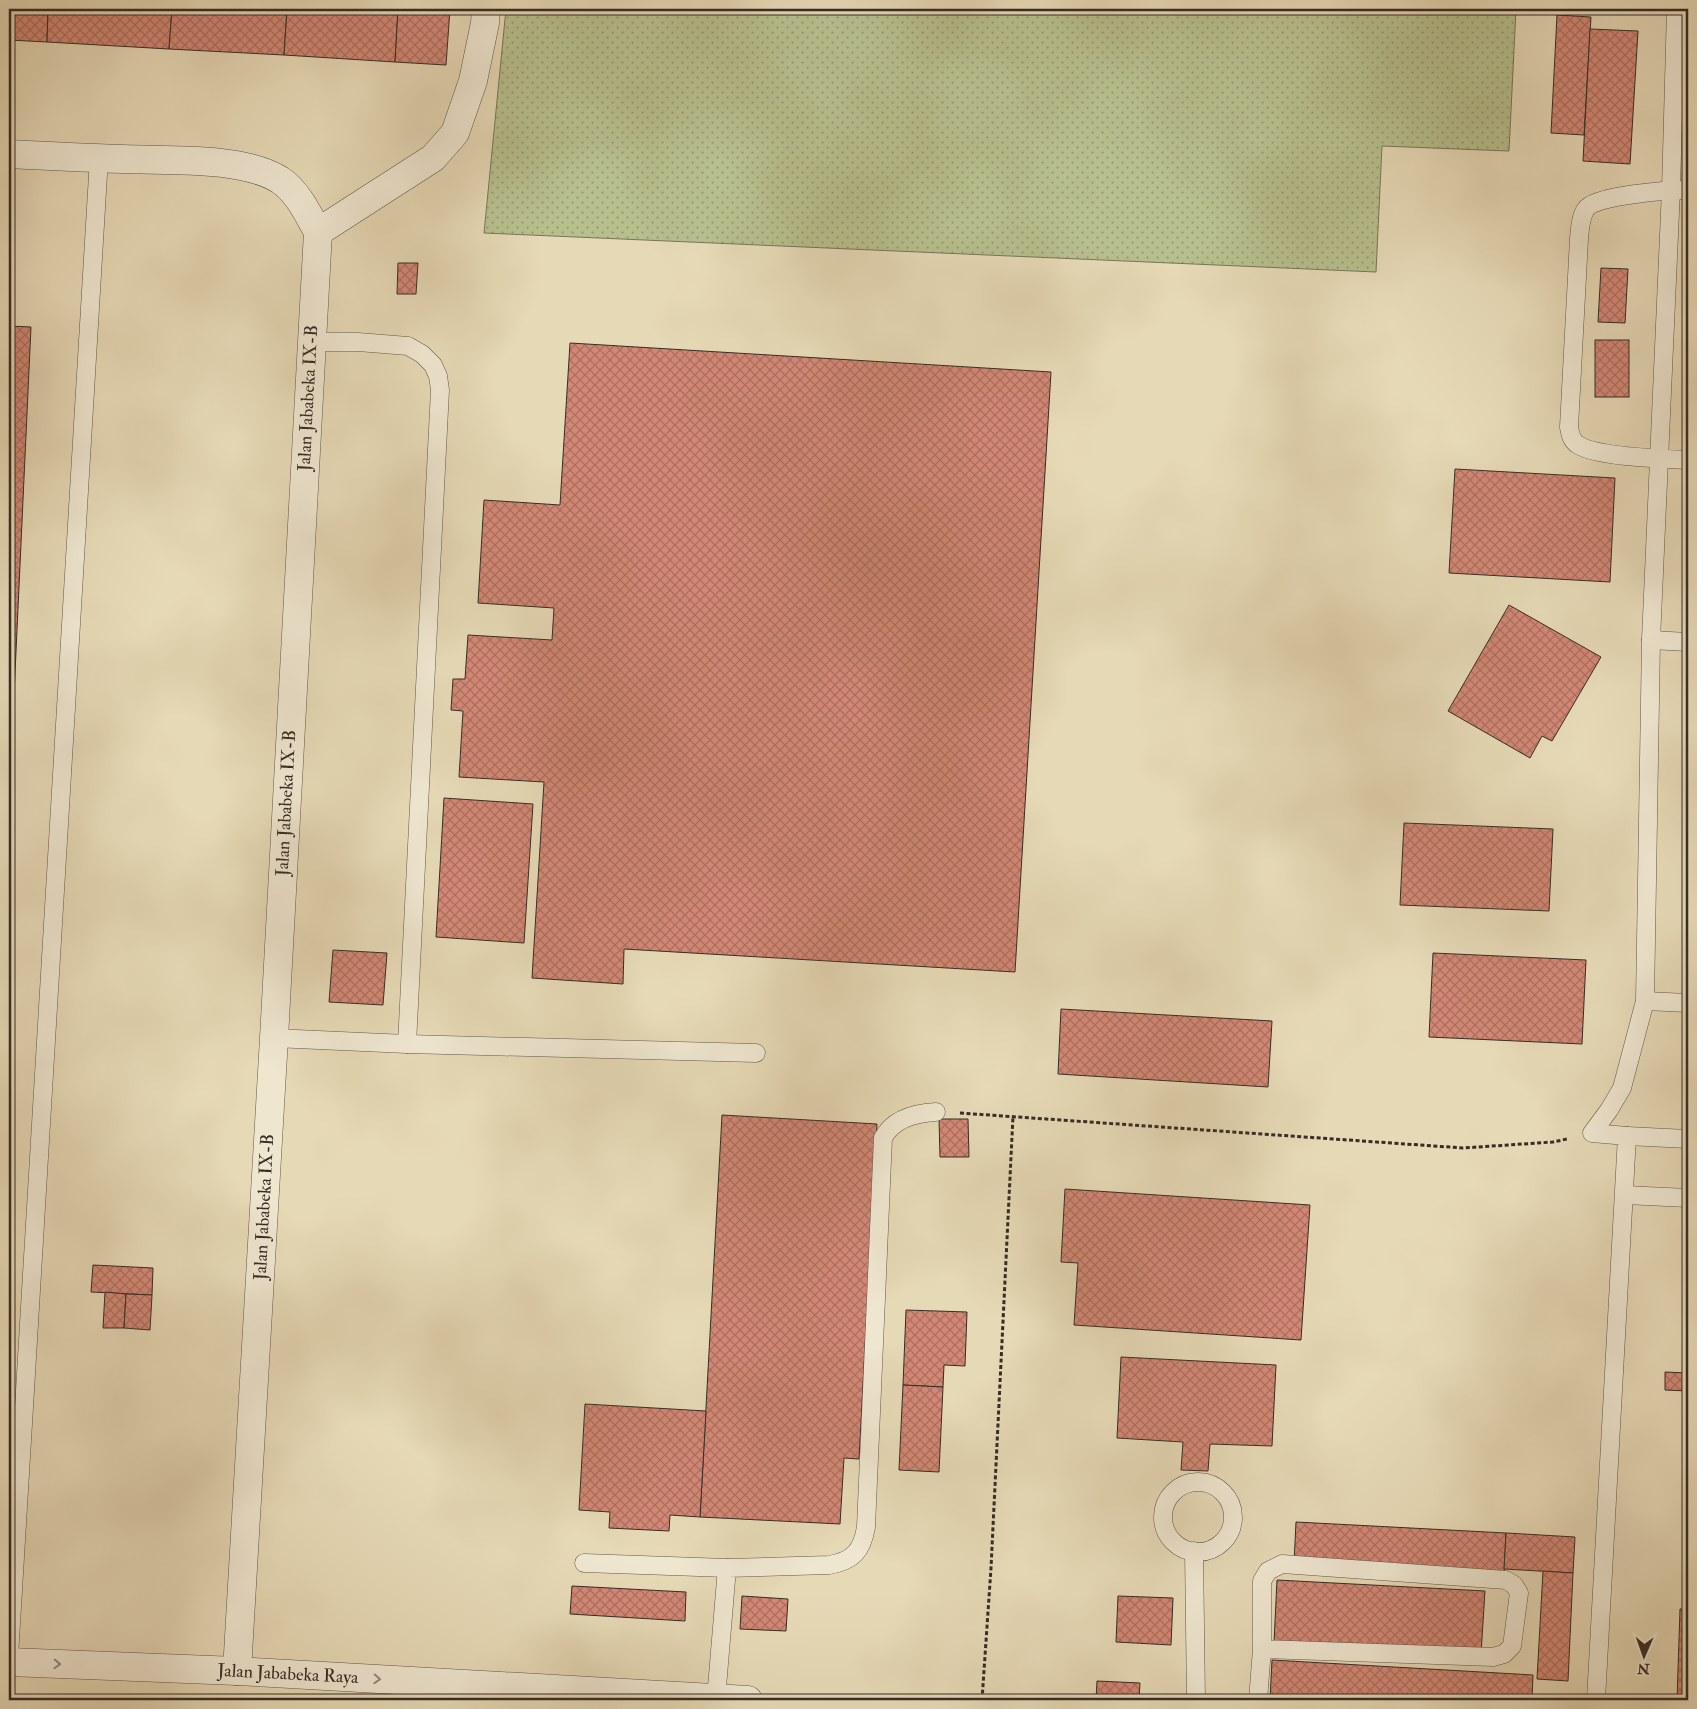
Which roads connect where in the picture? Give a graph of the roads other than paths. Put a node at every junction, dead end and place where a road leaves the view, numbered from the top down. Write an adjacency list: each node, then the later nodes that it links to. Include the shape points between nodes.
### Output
1 (486, 9): 6 (street, via 474,81 455,133 433,158)
2 (1676, 9): 5 (lane)
3 (9, 154): 4 (street)
4 (98, 158): 6 (street, via 203,162 242,166 267,174 281,181 298,197); 26 (lane)
5 (1680, 190): 8 (lane); 8 (lane, via 1602,199 1586,208 1579,239 1569,427 1574,441 1595,452)
6 (318, 232): 7 (street, Jalan Jababeka IX-B)
7 (311, 342): 14 (street, Jalan Jababeka IX-B); 15 (lane, via 408,346 432,365 440,390)
8 (1659, 459): 9 (lane); 10 (lane)
9 (1688, 460)
10 (1651, 640): 11 (lane); 12 (lane)
11 (1688, 642)
12 (1645, 1001): 13 (lane); 18 (lane, via 1622,1088 1592,1133)
13 (1688, 1003)
14 (274, 1038): 15 (lane); 28 (street, Jalan Jababeka IX-B)
15 (407, 1044): 16 (lane)
16 (756, 1053)
17 (936, 1112): 24 (lane, via 917,1113 887,1131 883,1138 864,1539 851,1558 840,1563)
18 (1627, 1136): 19 (lane); 20 (lane)
19 (1688, 1139)
20 (1625, 1195): 21 (lane); 33 (lane)
21 (1688, 1198)
22 (1194, 1551): 31 (lane)
23 (584, 1563): 24 (lane)
24 (727, 1568): 29 (lane)
25 (1262, 1649): 25 (lane, via 1262,1581 1268,1571 1282,1564 1506,1580 1519,1593 1512,1646 1493,1658); 32 (lane)
26 (9, 1657)
27 (9, 1662): 28 (street, Jalan Jababeka Raya, one-way to 28)
28 (237, 1671): 29 (street, Jalan Jababeka Raya, one-way to 29)
29 (716, 1699): 30 (street, Jalan Jababeka Raya)
30 (748, 1700)
31 (1196, 1700)
32 (1258, 1700)
33 (1596, 1700)

